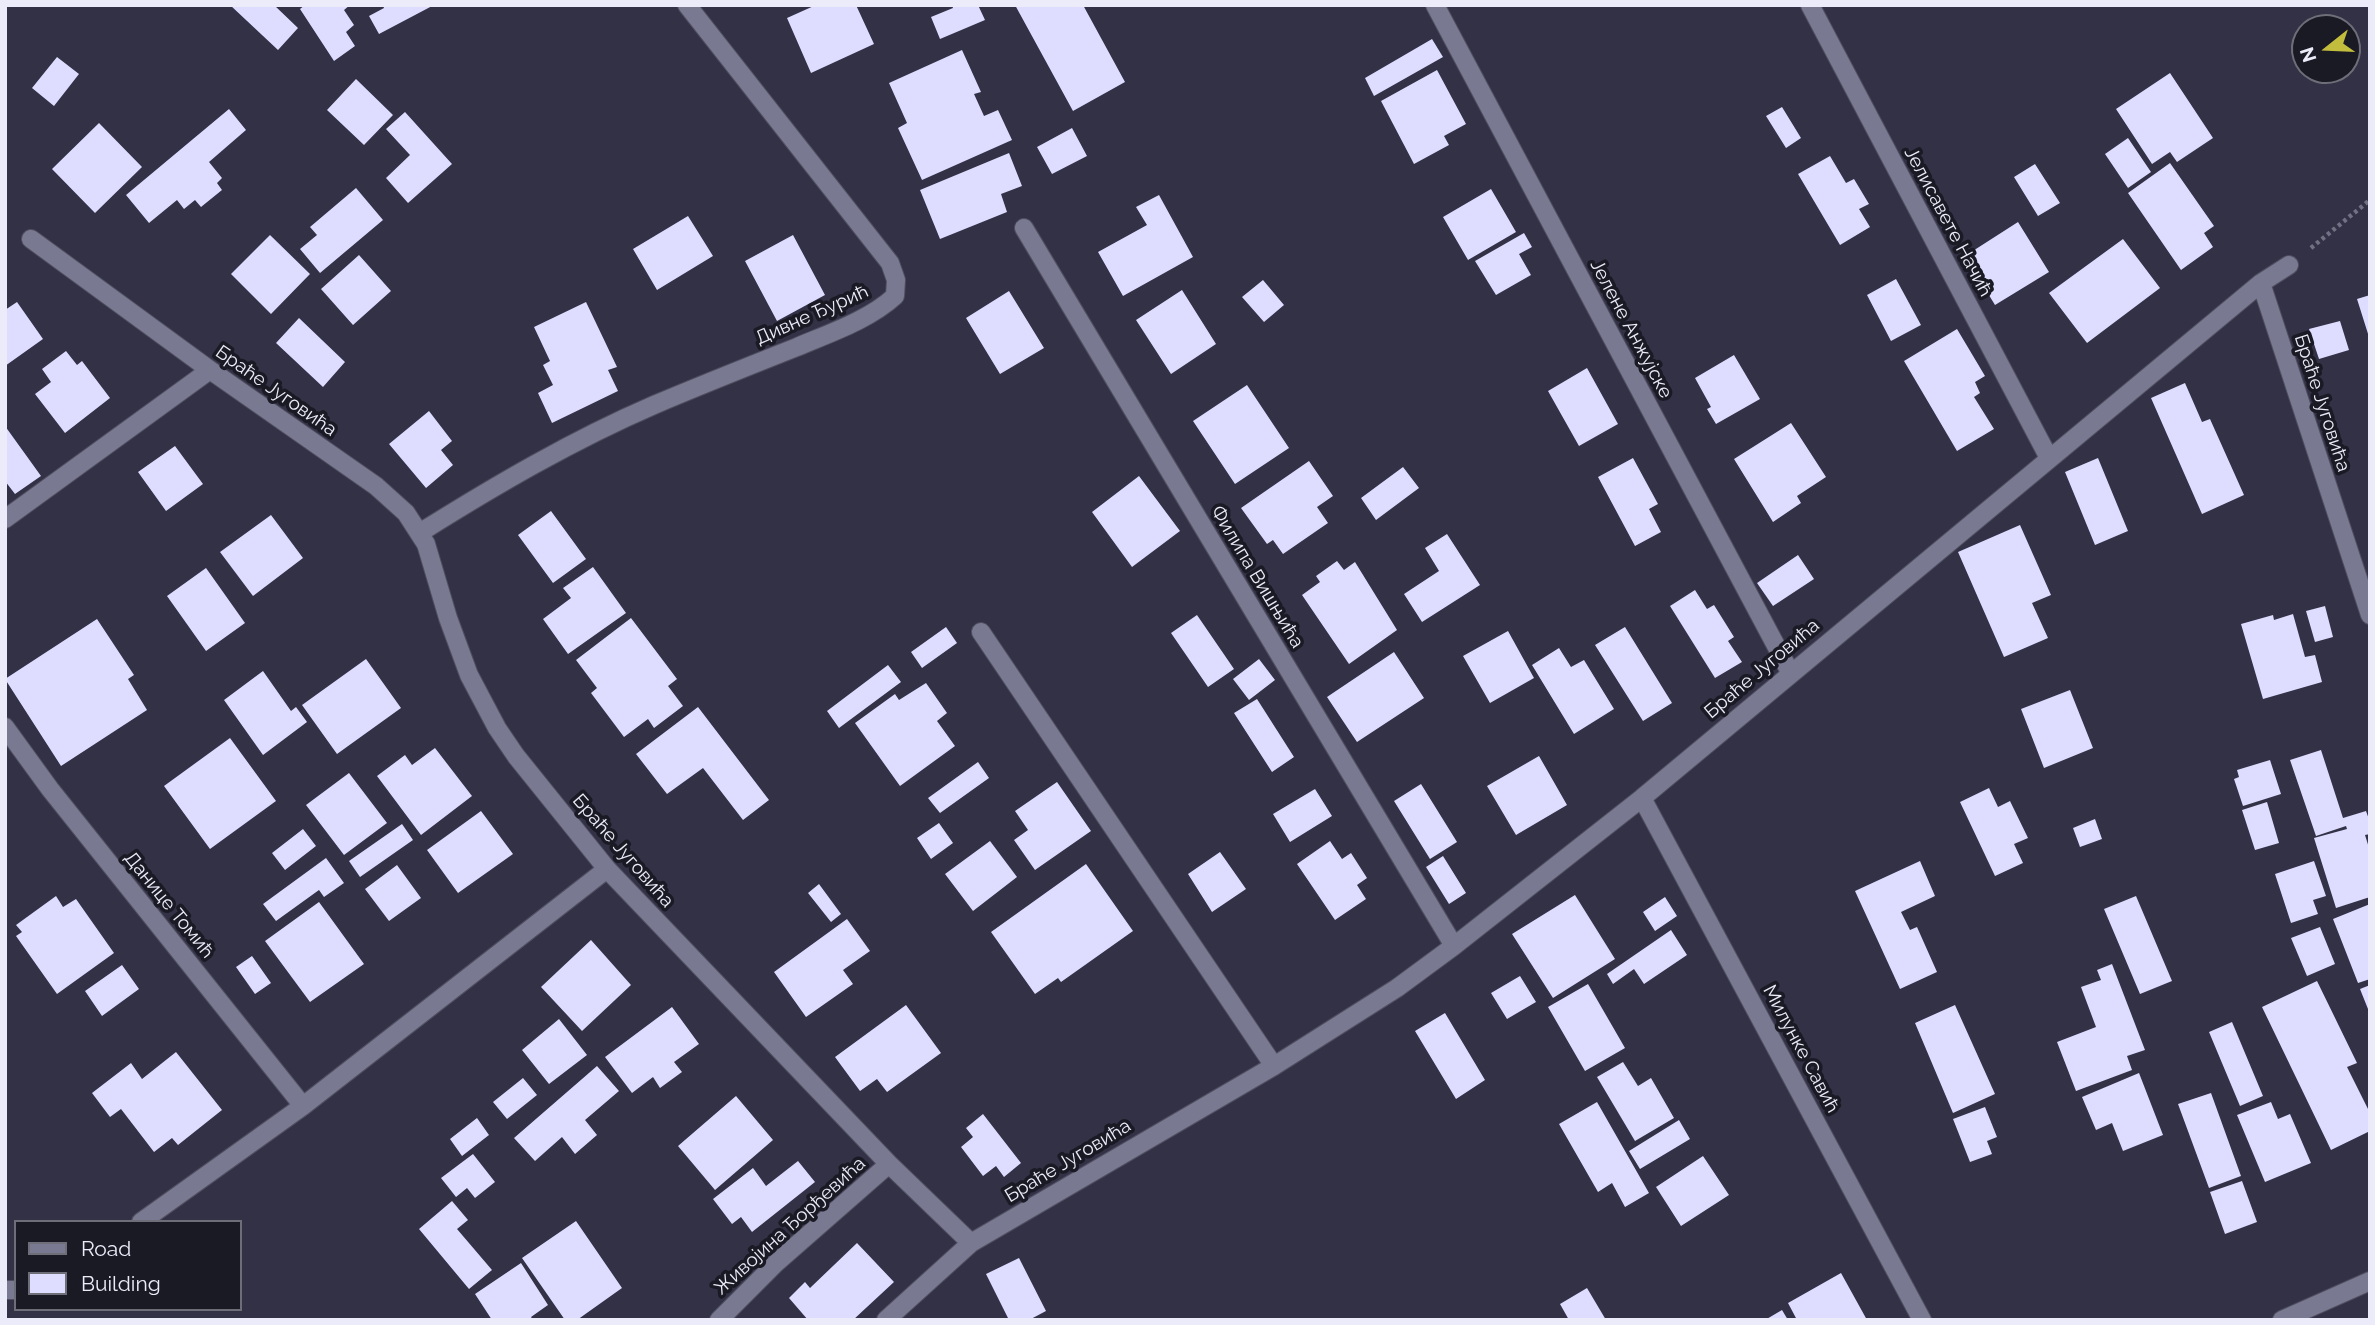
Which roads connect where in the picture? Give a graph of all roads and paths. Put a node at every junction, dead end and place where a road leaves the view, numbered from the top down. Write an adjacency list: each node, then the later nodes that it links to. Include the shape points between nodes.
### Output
1 (687, 5): 12 (street, Дивне Ђурић, via 890,263 895,296 831,333 652,406 573,444)
2 (1435, 5): 15 (street, Јелене Анжујске)
3 (1810, 5): 10 (street, Јелисавете Начић)
4 (2370, 200): 7 (path)
5 (1024, 228): 19 (street, Филипа Вишњића)
6 (30, 239): 9 (street, Браће Југовића)
7 (2288, 265): 8 (street, Браће Југовића)
8 (2261, 283): 10 (street, Браће Југовића); 13 (street, Браће Југовића)
9 (210, 370): 11 (street); 12 (street, Браће Југовића, via 376,486)
10 (2049, 458): 15 (street, Браће Југовића)
11 (5, 519)
12 (421, 532): 18 (street, Браће Југовића, via 469,675 497,728)
13 (2370, 615)
14 (981, 632): 20 (street)
15 (1790, 672): 17 (street, Браће Југовића)
16 (5, 727): 21 (street, Данице Томић)
17 (1642, 798): 19 (street, Браће Југовића); 28 (street, Милунке Савић)
18 (607, 870): 21 (street); 22 (street, Браће Југовића)
19 (1454, 946): 20 (street, Браће Југовића)
20 (1274, 1066): 24 (street, Браће Југовића)
21 (303, 1106): 23 (street)
22 (889, 1164): 24 (street, Браће Југовића); 26 (street, Живојина Ђорђевића)
23 (144, 1220)
24 (971, 1244): 27 (street)
25 (2370, 1281): 29 (street)
26 (719, 1320)
27 (886, 1320)
28 (1922, 1320)
29 (2282, 1320)

